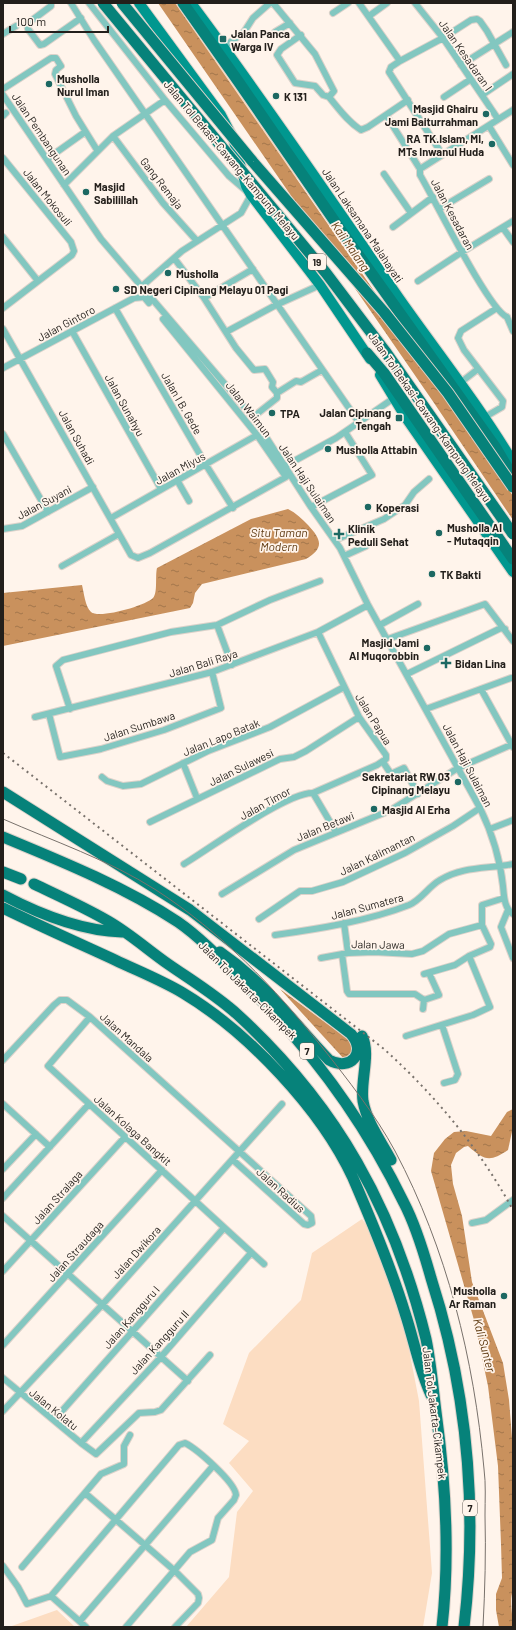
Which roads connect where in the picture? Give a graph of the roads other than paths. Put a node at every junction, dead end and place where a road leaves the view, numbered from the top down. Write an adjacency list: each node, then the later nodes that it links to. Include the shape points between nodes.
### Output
1 (51, 3): 18 (street, via 51,6 27,24 40,45)
2 (71, 3): 18 (street)
3 (89, 3): 38 (street)
4 (103, 3): 115 (highway, Jalan Tol Bekasi–Cawang–Kampung Melayu / 19, bridge, via 326,273 385,351)
5 (122, 3): 106 (highway, Jalan Tol Bekasi–Cawang–Kampung Melayu / 19, bridge, via 253,162 384,312 448,393)
6 (139, 3): 56 (main road, via 221,115 233,138 246,186)
7 (182, 3): 102 (highway, via 496,448)
8 (191, 3): 27 (main road, Jalan Laksamana Malahayati)
9 (270, 3): 15 (street)
10 (274, 3): 19 (street)
11 (348, 3): 16 (street)
12 (359, 3): 17 (street)
13 (387, 3): 17 (street)
14 (415, 3): 25 (street, Jalan Kesadaran I)
15 (263, 6): 27 (street, via 250,20 244,32)
16 (333, 13)
17 (369, 16): 28 (street)
18 (81, 18): 41 (street)
19 (290, 23): 21 (street); 24 (street)
20 (16, 26): 23 (street)
21 (275, 32)
22 (513, 32): 26 (street)
23 (3, 34)
24 (301, 35): 36 (street, via 315,54 334,91); 36 (street, via 281,48 277,55 295,83 315,86 323,96)
25 (443, 38): 26 (street, via 476,19 480,21); 28 (street); 29 (street, Jalan Kesadaran I)
26 (494, 44): 29 (street); 30 (street)
27 (224, 48): 90 (main road, Jalan Laksamana Malahayati)
28 (400, 61): 39 (street, via 391,67 390,72)
29 (461, 65): 32 (street, Jalan Kesadaran I)
30 (506, 65)
31 (513, 74): 35 (street)
32 (471, 78): 35 (street, Jalan Kesadaran I); 37 (street)
33 (3, 89): 45 (street, via 51,58 56,58 61,68 55,72)
34 (3, 95): 50 (street, Jalan Pembangunan)
35 (482, 95): 43 (street, Jalan Kesadaran I)
36 (329, 97): 42 (street, via 349,121 361,130)
37 (444, 97)
38 (165, 100): 41 (street); 56 (street, via 229,176)
39 (408, 100): 42 (street); 48 (street)
40 (513, 110): 43 (street, Jalan Kesadaran)
41 (144, 113): 46 (street); 61 (street)
42 (386, 115): 52 (street)
43 (498, 119): 44 (street, Jalan Kesadaran)
44 (489, 126): 48 (street, Jalan Kesadaran); 51 (street)
45 (86, 132): 47 (street); 50 (street)
46 (113, 136): 47 (street); 65 (street, Gang Remaja, via 163,203)
47 (97, 150): 55 (street)
48 (442, 154): 52 (street, Jalan Kesadaran)
49 (3, 158): 70 (street, Jalan Mokosuli, via 71,242 74,250 72,255)
50 (47, 159): 55 (street, Jalan Pembangunan)
51 (513, 165)
52 (420, 169): 57 (street, Jalan Kesadaran, via 420,175)
53 (384, 174): 59 (street)
54 (489, 179): 58 (street)
55 (64, 185): 73 (street, Jalan Haji Sulaiman, via 101,239)
56 (251, 195): 61 (street, via 244,210); 72 (main road)
57 (433, 198): 58 (street, Jalan Kesadaran); 59 (street)
58 (439, 209): 67 (street, Jalan Kesadaran)
59 (411, 213): 62 (street)
60 (513, 221): 63 (street)
61 (222, 226): 65 (street); 69 (street)
62 (393, 227)
63 (503, 228): 66 (street); 67 (street)
64 (3, 237): 70 (street)
65 (197, 241): 68 (street)
66 (513, 242)
67 (462, 252): 71 (street); 79 (street, Jalan Kesadaran)
68 (174, 258): 73 (street); 75 (street)
69 (253, 269): 75 (street); 76 (street)
70 (38, 281): 77 (street)
71 (418, 281)
72 (320, 285): 76 (street); 85 (main road)
73 (141, 287): 93 (street, Jalan Haji Sulaiman)
74 (138, 298): 78 (street, Jalan Gintoro); 98 (street, Jalan Waimun, via 144,297 147,300)
75 (204, 298): 84 (street)
76 (276, 305): 84 (street); 89 (street)
77 (3, 308)
78 (115, 308): 82 (street, Jalan Gintoro); 100 (street, Jalan I B. Gede)
79 (497, 308): 80 (street, Jalan Kesadaran); 88 (street, via 461,331 458,338)
80 (510, 316): 83 (street)
81 (3, 329): 86 (street, Jalan Suhadi)
82 (72, 331): 86 (street, Jalan Gintoro); 107 (street, Jalan Sunahyu)
83 (513, 331)
84 (226, 332): 91 (street, via 254,370 265,369)
85 (367, 353): 92 (main road); 120 (highway)
86 (21, 359): 87 (street, Jalan Gintoro); 105 (street, Jalan Suhadi)
87 (3, 368)
88 (478, 369): 90 (street); 94 (street, via 503,404)
89 (322, 370): 91 (street, via 300,382 296,381); 95 (street)
90 (460, 382): 94 (main road, Jalan Laksamana Malahayati)
91 (277, 393): 93 (street, via 277,398)
92 (394, 398): 95 (street); 122 (main road)
93 (253, 417): 101 (street, Jalan Haji Sulaiman)
94 (485, 417): 99 (main road, Jalan Laksamana Malahayati)
95 (358, 421): 96 (street)
96 (345, 432): 101 (street); 109 (street, via 372,475)
97 (3, 434): 111 (street)
98 (258, 435): 100 (street, Jalan Miyus); 110 (street, Jalan Waimun, via 286,478)
99 (513, 462)
100 (206, 465): 104 (street, Jalan Miyus); 110 (street, Jalan I B. Gede)
101 (285, 466): 109 (street, Jalan Haji Sulaiman)
102 (513, 477)
103 (429, 478): 116 (street, via 404,505 384,519)
104 (177, 480): 107 (street, Jalan Miyus); 108 (street)
105 (93, 487): 111 (street, Jalan Suyani); 112 (street, Jalan Suhadi)
106 (513, 487)
107 (161, 489): 112 (street, Jalan Miyus)
108 (189, 501)
109 (311, 507): 116 (street, Jalan Haji Sulaiman)
110 (233, 508): 118 (street, Jalan Waimun, via 141,558)
111 (48, 512): 113 (street, Jalan Suyani, via 22,526)
112 (111, 518): 114 (street, Jalan Suhadi)
113 (3, 529)
114 (120, 534): 118 (street, Jalan Suhadi); 121 (street)
115 (513, 534)
116 (335, 540): 119 (street, Jalan Haji Sulaiman)
117 (366, 546): 119 (street)
118 (131, 555)
119 (344, 556): 125 (street, Jalan Haji Sulaiman)
120 (513, 559)
121 (62, 566)
122 (513, 572)
123 (320, 581): 126 (street, via 270,600)
124 (418, 604): 127 (street)
125 (368, 605): 127 (street, Jalan Haji Sulaiman); 129 (street, Jalan Bali Raya)
126 (217, 625): 132 (street); 138 (street, via 171,632 63,660 56,666)
127 (380, 625): 130 (street, Jalan Haji Sulaiman)
128 (505, 629): 130 (street, via 485,604); 131 (street); 134 (street, via 500,628)
129 (318, 632): 132 (street, Jalan Bali Raya); 136 (street, Jalan Papua)
130 (388, 639): 134 (street, Jalan Haji Sulaiman)
131 (513, 641)
132 (232, 665): 133 (street, Jalan Bali Raya)
133 (212, 672): 138 (street, Jalan Bali Raya); 140 (street, Jalan Sumbawa, via 221,706 216,711 100,749 60,757)
134 (407, 674): 139 (street, Jalan Haji Sulaiman)
135 (511, 678): 137 (street)
136 (344, 687): 141 (street, Jalan Papua); 144 (street, Jalan Lapo Batak, via 270,727)
137 (481, 689): 139 (street); 143 (street)
138 (70, 709): 140 (street, Jalan Bali Raya)
139 (426, 709): 146 (street, Jalan Haji Sulaiman)
140 (49, 714): 142 (street, Jalan Bali Raya)
141 (359, 717): 145 (street, Jalan Papua, via 386,755); 152 (street, Jalan Sulawesi, via 294,757 280,759)
142 (35, 718)
143 (512, 745): 146 (street, Jalan Betawi)
144 (183, 762): 147 (street, Jalan Lapo Batak, via 133,786 123,786); 152 (street)
145 (382, 762): 150 (street, Jalan Timor); 151 (street, Jalan Papua, via 391,774 404,768)
146 (458, 768): 151 (street, Jalan Betawi); 153 (street, Jalan Haji Sulaiman)
147 (102, 777)
148 (3, 783): 202 (highway, via 188,900 362,1034 365,1048 365,1110 391,1160)
149 (3, 792): 173 (highway, via 168,896 236,944 351,1034 358,1046 357,1054 345,1065 337,1065 329,1060 254,978)
150 (313, 794): 157 (street); 159 (street, Jalan Timor, via 303,794 292,799)
151 (418, 794): 157 (street, Jalan Betawi, via 391,810)
152 (198, 798): 155 (street, Jalan Sulawesi)
153 (480, 808): 156 (street, Jalan Haji Sulaiman); 170 (street, Jalan Kalimantan, via 405,853 343,882 312,891 300,891)
154 (513, 820): 156 (street)
155 (150, 822)
156 (490, 829): 161 (street, Jalan Haji Sulaiman)
157 (336, 832): 165 (street, Jalan Betawi, via 294,850)
158 (3, 837): 173 (highway, Jalan Tol Jakarta–Cikampek / 7, via 91,876 151,906)
159 (184, 864)
160 (513, 864): 161 (street, Jalan Sumatera)
161 (501, 867): 167 (street, Jalan Haji Sulaiman); 171 (street, Jalan Sumatera, via 479,867 454,873 430,886 411,904)
162 (3, 872): 163 (highway)
163 (21, 879)
164 (34, 884): 174 (highway, Jalan Tol Jakarta–Cikampek / 7, via 110,922)
165 (222, 894)
166 (3, 895): 174 (highway, via 46,915 102,931)
167 (504, 898): 169 (street, Jalan Haji Sulaiman); 172 (street, via 482,905)
168 (3, 908): 219 (highway, via 185,994 248,1042 292,1088 318,1122 352,1176 377,1236 404,1311 426,1385)
169 (511, 912): 179 (street, via 501,927)
170 (259, 919)
171 (344, 923): 175 (street, Jalan Sumatera); 176 (street)
172 (482, 925): 176 (street, Jalan Jawa, via 449,934 423,951 412,954); 177 (street, via 491,946)
173 (183, 927): 202 (highway, Jalan Tol Jakarta–Cikampek / 7, via 292,1031 350,1109 381,1158)
174 (122, 932): 219 (highway, Jalan Tol Jakarta–Cikampek / 7, via 237,1014 307,1087 335,1125 359,1165 399,1250 426,1339)
175 (275, 935)
176 (345, 954): 178 (street, Jalan Jawa); 180 (street, via 349,994 415,994)
177 (469, 956): 180 (street, via 455,965 427,973 439,995); 183 (street, via 491,1007)
178 (320, 958)
179 (513, 958)
180 (424, 1000): 181 (street)
181 (423, 1009)
182 (90, 1017): 185 (street, Jalan Mandala, via 70,1001 60,1000); 188 (street, Jalan Kolaga Bangkit, via 48,1066); 193 (street, Jalan Mandala)
183 (442, 1025): 184 (street); 186 (street, via 458,1074 454,1080)
184 (406, 1036)
185 (3, 1060)
186 (444, 1083)
187 (3, 1104): 190 (street)
188 (89, 1104): 191 (street, Jalan Kolaga Bangkit); 192 (street)
189 (282, 1104): 193 (street, Jalan Dwikora)
190 (36, 1134): 192 (street); 195 (street)
191 (125, 1137): 196 (street, Jalan Kolaga Bangkit); 206 (street, Jalan Stralaga)
192 (50, 1147): 199 (street)
193 (240, 1152): 194 (street, Jalan Dwikora); 197 (street, Jalan Radius)
194 (232, 1160): 198 (street, Jalan Radius); 201 (street, Jalan Dwikora)
195 (3, 1170)
196 (162, 1170): 201 (street, Jalan Kolaga Bangkit); 210 (street, Jalan Straudaga)
197 (276, 1187): 198 (street); 198 (street, Jalan Radius, via 311,1216 312,1223 304,1224)
198 (270, 1193)
199 (3, 1198)
200 (513, 1200): 204 (street, via 486,1220)
201 (195, 1201): 205 (street, Jalan Kolaga Bangkit); 211 (street, Jalan Dwikora)
202 (406, 1206): 237 (highway, Jalan Tol Jakarta–Cikampek / 7, via 444,1319 460,1390 470,1471 470,1577)
203 (3, 1216): 206 (street)
204 (472, 1223)
205 (224, 1228): 207 (street, Jalan Kolaga Bangkit); 212 (street, Jalan Kangguru I)
206 (30, 1241): 209 (street, Jalan Stralaga); 210 (street)
207 (251, 1253): 208 (street, Jalan Kolaga Bangkit); 215 (street, Jalan Kangguru II)
208 (264, 1264)
209 (3, 1271)
210 (67, 1274): 211 (street); 213 (street, Jalan Straudaga)
211 (102, 1305): 212 (street); 218 (street, Jalan Dwikora)
212 (131, 1332): 215 (street); 221 (street, Jalan Kangguru I)
213 (3, 1345)
214 (210, 1356): 217 (street)
215 (160, 1358): 217 (street); 223 (street, Jalan Kangguru II)
216 (3, 1378): 218 (street, Jalan Kolatu)
217 (188, 1381): 223 (street, Jalan Kolatu, via 160,1410 139,1413 98,1453 94,1453)
218 (20, 1394): 220 (street, Jalan Dwikora); 221 (street, Jalan Kolatu)
219 (436, 1406): 236 (highway, Jalan Tol Jakarta–Cikampek / 7, via 447,1525)
220 (3, 1411)
221 (54, 1420): 223 (street, Jalan Kolatu)
222 (130, 1435): 225 (street, via 124,1446 124,1464 101,1474)
223 (81, 1443)
224 (213, 1466): 226 (street, via 190,1446 185,1443 179,1445); 227 (street); 230 (street, via 235,1490 236,1497 218,1518 212,1540 190,1552)
225 (86, 1493): 226 (street); 228 (street)
226 (116, 1520): 227 (street); 231 (street)
227 (145, 1545): 230 (street); 232 (street)
228 (22, 1567)
229 (4, 1570): 231 (street, via 27,1604)
230 (175, 1571): 234 (street); 235 (street, via 196,1591 199,1598 198,1603)
231 (51, 1596): 232 (street)
232 (80, 1622): 233 (street)
233 (86, 1627)
234 (126, 1627)
235 (175, 1627)
236 (442, 1627)
237 (464, 1627)

